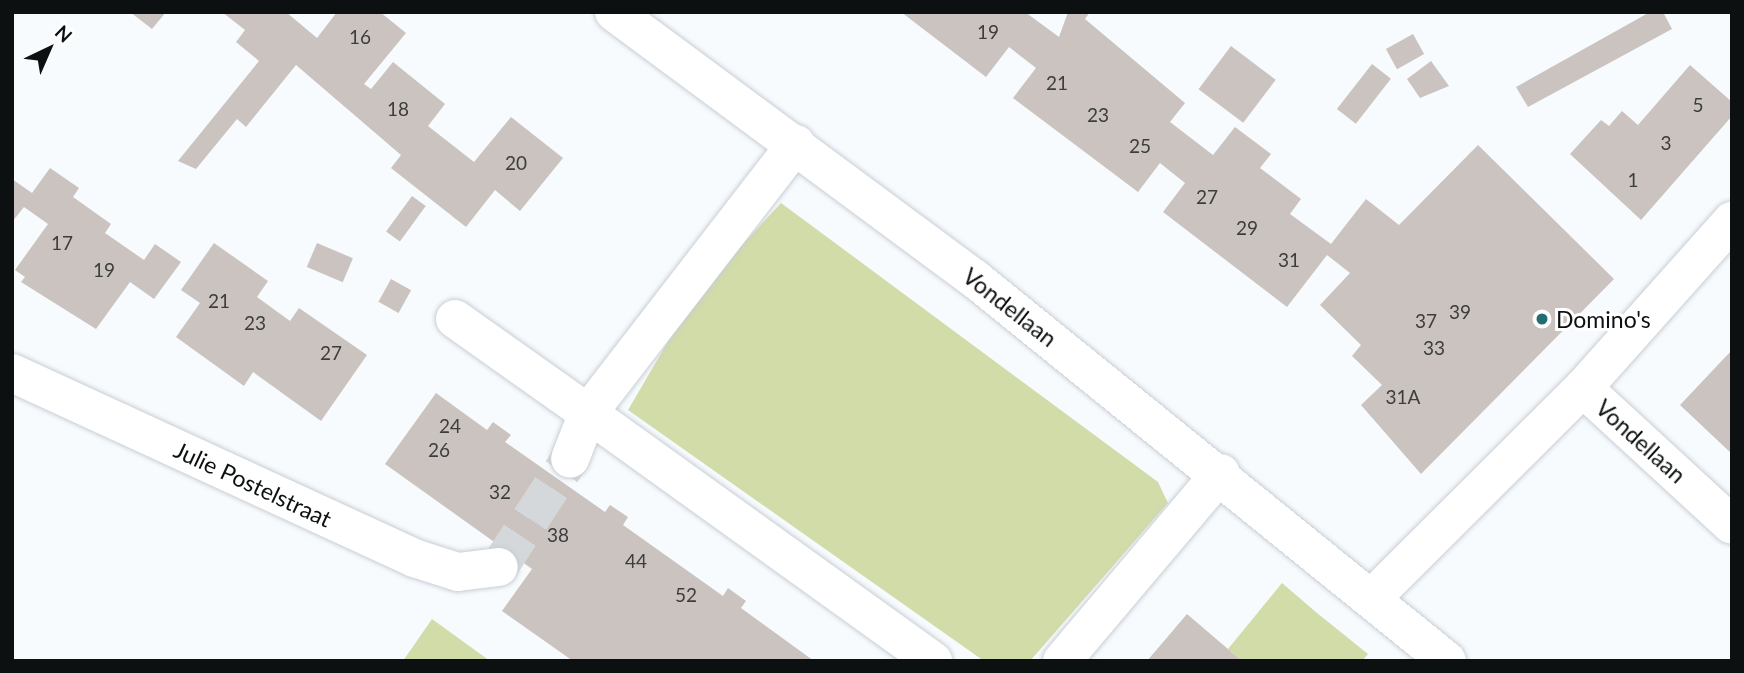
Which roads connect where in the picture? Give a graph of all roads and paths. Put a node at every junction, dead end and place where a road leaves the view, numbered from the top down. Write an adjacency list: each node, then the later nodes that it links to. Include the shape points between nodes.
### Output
1 (614, 12): 2 (street, Vondellaan)
2 (796, 144): 7 (street); 9 (street, Vondellaan)
3 (1732, 221): 6 (street)
4 (455, 318): 7 (street)
5 (12, 373): 11 (street, Julie Postelstraat, via 414,558 458,572)
6 (1583, 388): 10 (street, Vondellaan); 12 (street, Vondellaan)
7 (588, 413): 8 (street); 13 (street)
8 (570, 459)
9 (1221, 473): 12 (street, Vondellaan); 14 (street)
10 (1732, 525)
11 (499, 567)
12 (1372, 598): 15 (street, Vondellaan)
13 (933, 661)
14 (1062, 661)
15 (1447, 661)

